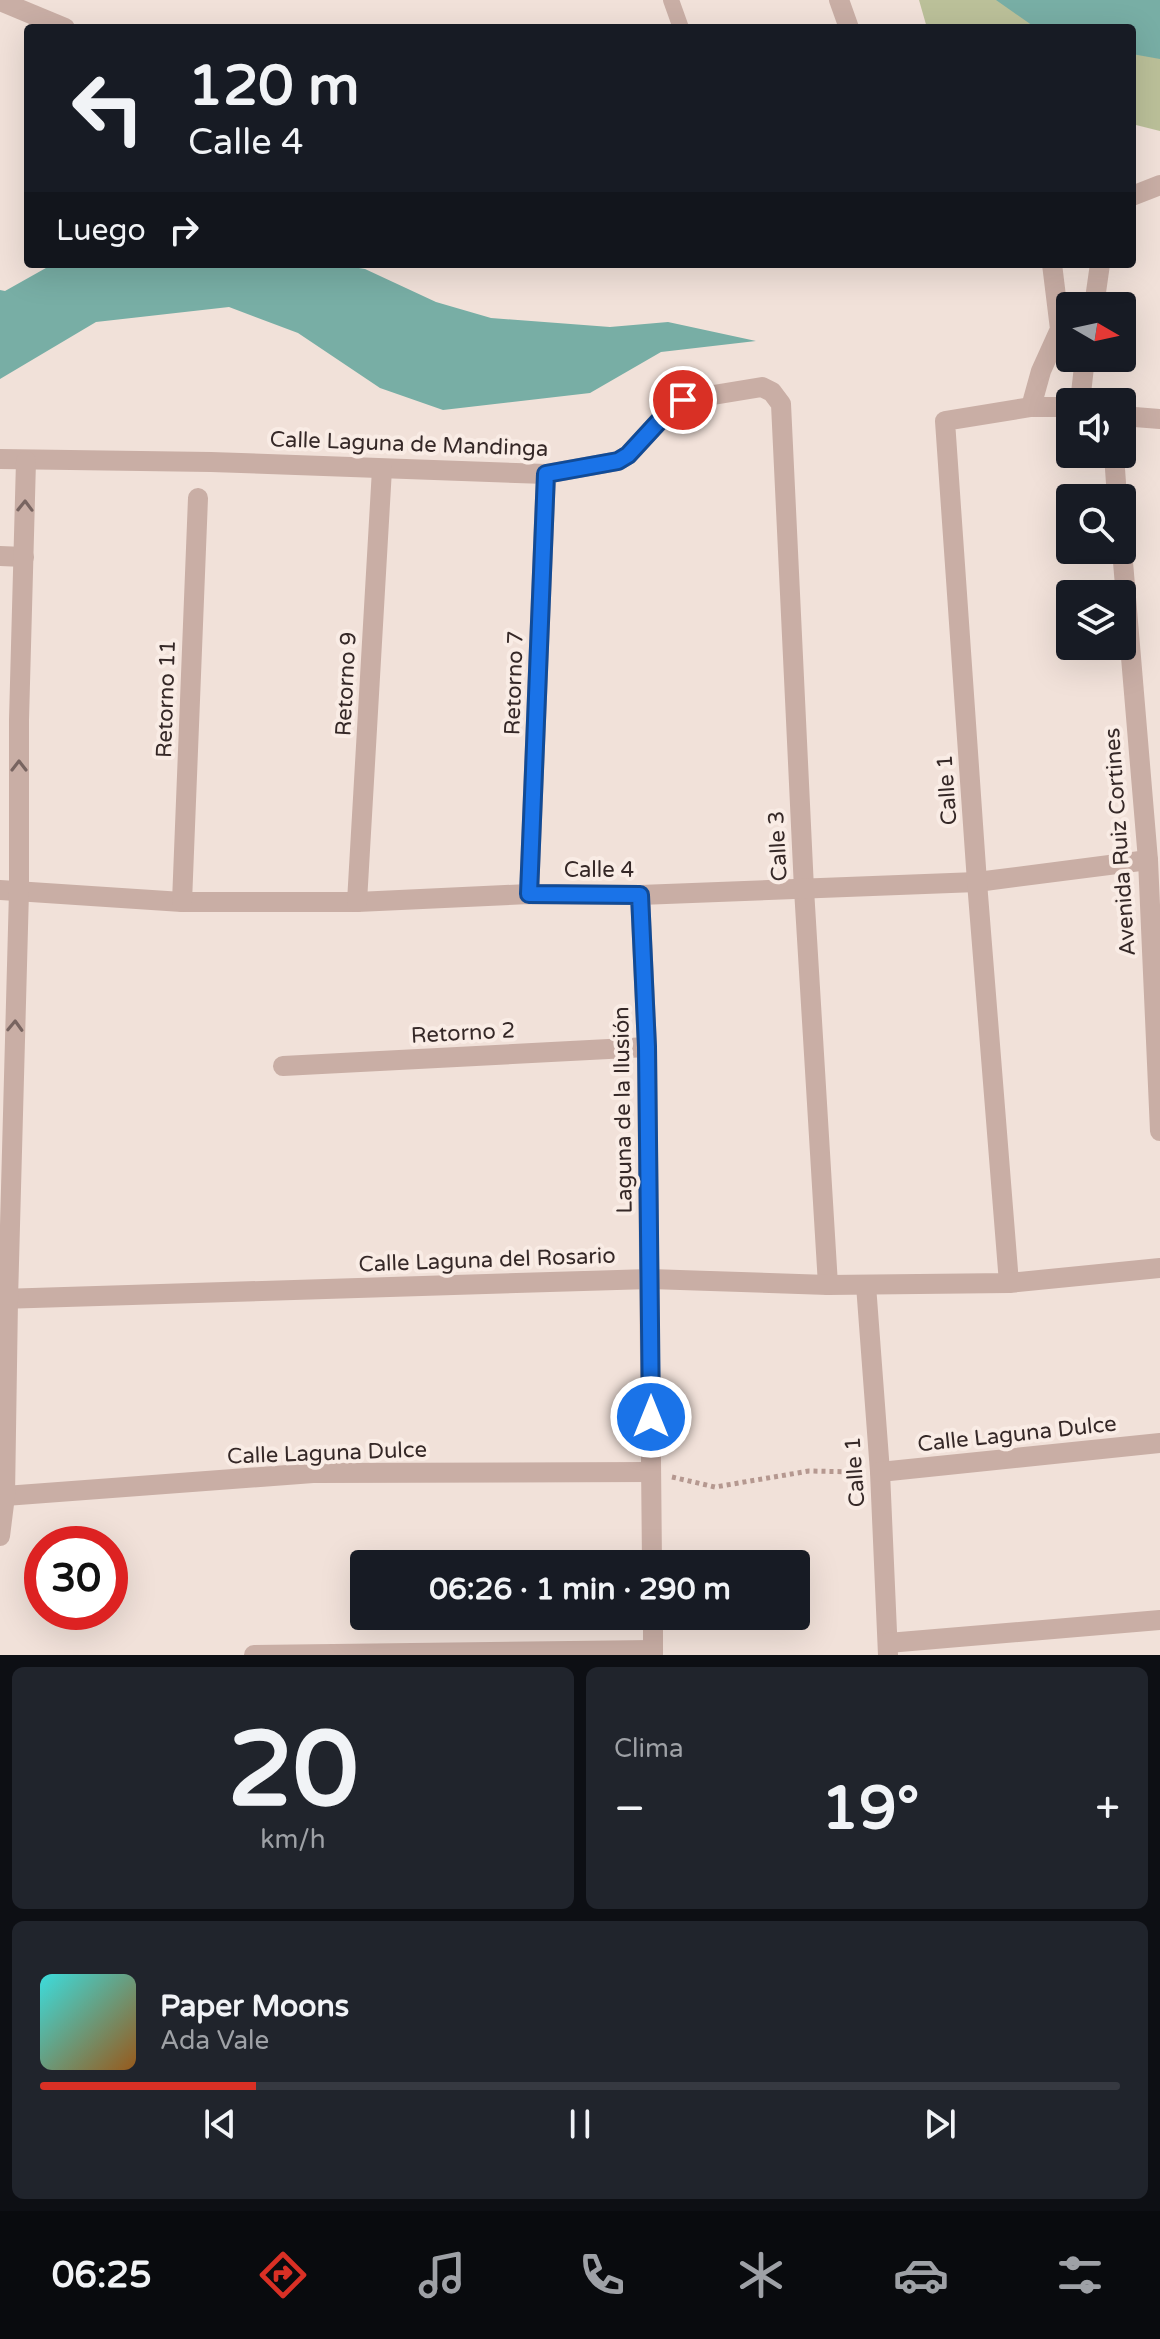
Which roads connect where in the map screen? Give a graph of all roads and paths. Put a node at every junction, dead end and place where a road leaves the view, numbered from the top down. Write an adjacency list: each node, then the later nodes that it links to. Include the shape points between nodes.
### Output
1 (671, 0): 5 (lane)
2 (839, 0): 6 (street)
3 (0, 1): 4 (street)
4 (55, 24)
5 (680, 24)
6 (848, 24)
7 (1160, 185): 8 (street)
8 (1136, 194)
9 (1053, 268): 11 (street)
10 (1099, 268): 12 (street)
11 (1058, 292)
12 (1096, 292)
13 (1056, 345): 15 (street, via 1041,371)
14 (781, 404): 22 (street, Calle Laguna de Mandinga, via 762,387 683,400 618,461); 30 (street, Calle 3)
15 (1031, 407): 16 (street, Calle 1); 29 (street, Calle 1, via 945,421)
16 (1056, 407)
17 (1136, 417): 18 (street)
18 (1160, 419)
19 (0, 459): 20 (street, Calle Laguna de Mandinga)
20 (26, 461): 21 (street, Calle Laguna de Mandinga); 25 (street, one-way to 20)
21 (382, 469): 22 (street, Calle Laguna de Mandinga); 35 (street, Retorno 9)
22 (546, 474): 32 (street, Retorno 7)
23 (198, 498): 34 (street, Retorno 11)
24 (0, 556): 25 (street)
25 (24, 557): 27 (street)
26 (1123, 564): 28 (street, Avenida Ruiz Cortines)
27 (10, 720): 31 (street, one-way to 27)
28 (1148, 860): 29 (street, Calle 4); 38 (street, Avenida Ruiz Cortines)
29 (977, 882): 30 (street, Calle 4); 41 (street, Calle 1)
30 (804, 889): 33 (street, Calle 4); 42 (street, Calle 3)
31 (9, 891): 34 (street, Calle 4); 44 (street, one-way to 31)
32 (529, 894): 33 (street, Calle 4); 35 (street, Calle 4)
33 (640, 895): 36 (street, Laguna de la Ilusión)
34 (182, 902): 35 (street, Calle 4)
35 (357, 902)
36 (647, 1047): 37 (street, Retorno 2); 40 (street, Laguna de la Ilusión)
37 (283, 1066)
38 (1160, 1131)
39 (1160, 1268): 41 (street, Calle Laguna del Rosario)
40 (650, 1279): 42 (street, Calle Laguna del Rosario); 44 (street, Calle Laguna del Rosario); 46 (street, Laguna de la Ilusión)
41 (1009, 1283): 43 (street, Calle Laguna del Rosario)
42 (828, 1285): 43 (street, Calle Laguna del Rosario)
43 (866, 1285): 47 (street, Calle 1)
44 (4, 1300): 48 (street)
45 (1160, 1443): 47 (street, Calle Laguna Dulce)
46 (651, 1472): 47 (path, via 715,1487 809,1471); 48 (street, Calle Laguna Dulce, via 313,1473); 50 (street, Laguna de la Ilusión)
47 (880, 1472): 53 (street, Calle 1)
48 (5, 1496): 49 (street)
49 (0, 1536)
50 (652, 1550)
51 (1160, 1620): 53 (street)
52 (653, 1630): 54 (street)
53 (888, 1649)
54 (653, 1652): 55 (street)
55 (254, 1655)

